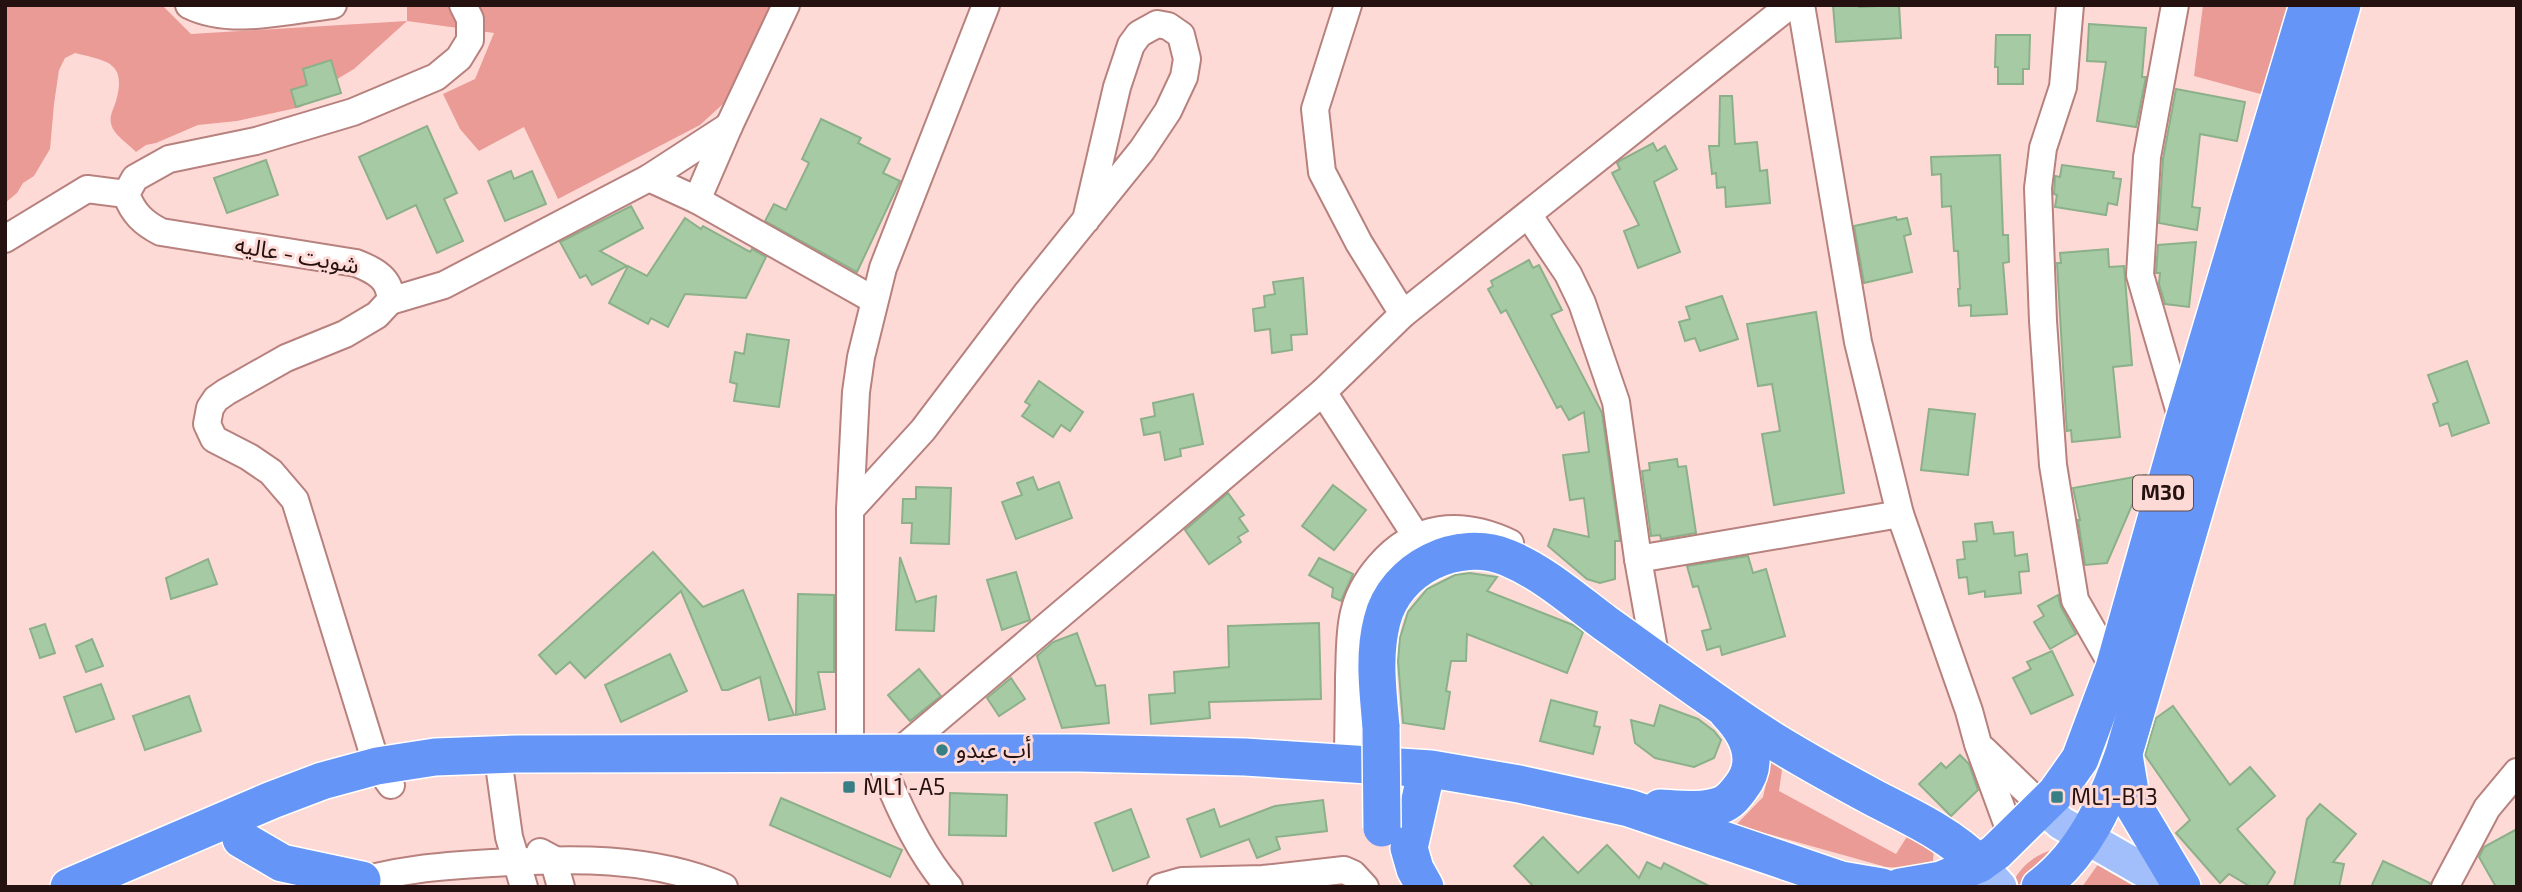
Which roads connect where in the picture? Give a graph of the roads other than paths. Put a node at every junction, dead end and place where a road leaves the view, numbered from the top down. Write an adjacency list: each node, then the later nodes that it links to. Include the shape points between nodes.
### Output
1 (189, 5): 2 (street, via 231,16)
2 (333, 5)
3 (463, 5): 15 (street, via 470,19 470,40 459,58 436,77 353,112 256,141 169,159 135,178)
4 (786, 5): 13 (street)
5 (986, 5): 20 (street)
6 (1348, 5): 22 (street, via 1315,109 1322,172)
7 (1790, 5): 17 (street)
8 (1801, 5): 26 (street, via 1858,342)
9 (2070, 5): 31 (street, via 2063,86 2043,148 2038,188 2043,321 2053,465 2075,600)
10 (2175, 5): 24 (street, via 2147,157 2140,275)
11 (2308, 5): 24 (highway, M30)
12 (2342, 5): 34 (highway, M30)
13 (729, 126): 14 (street); 16 (street)
14 (649, 178): 16 (street); 21 (street, via 444,285)
15 (126, 194): 19 (street, via 87,189); 21 (street, شويت - عاليه, via 131,210 161,232 374,269 386,282)
16 (698, 200): 20 (street)
17 (1529, 216): 22 (street); 29 (street, via 1568,274 1604,363 1616,402)
18 (1086, 220): 18 (street, via 1168,111 1184,77 1185,46 1181,35 1168,26 1148,27 1131,45); 25 (street, via 923,430)
19 (5, 239)
20 (874, 300): 25 (street, via 856,393)
21 (390, 301): 40 (street, via 377,315 345,334 286,358 226,392 210,408 207,424 214,439 271,472 295,500)
22 (1403, 314): 23 (street)
23 (1323, 392): 27 (street); 37 (street)
24 (2183, 423): 31 (highway, M30)
25 (850, 510): 35 (street)
26 (1900, 514): 29 (street); 33 (street)
27 (1416, 536): 28 (street, via 1457,530); 36 (street, via 1384,560 1358,599 1351,625)
28 (1510, 543)
29 (1638, 559): 30 (street)
30 (1656, 660): 32 (highway); 59 (highway, bridge, via 1531,569 1506,557 1470,550 1425,564 1390,600 1376,662 1382,828)
31 (2114, 668): 42 (highway, M30, via 2080,759)
32 (1717, 703): 43 (highway, via 1746,736 1752,755 1748,779 1733,798 1716,807); 49 (highway, via 1804,760 1961,846)
33 (1978, 744): 42 (street); 45 (street)
34 (2124, 753): 44 (highway, M30, via 2107,801); 66 (highway, via 2132,803)
35 (850, 755): 37 (highway); 40 (highway, via 435,757)
36 (1348, 762): 37 (highway, via 1080,753); 43 (highway, via 1478,776)
37 (890, 764): 38 (highway); 41 (highway, via 1232,772); 56 (street, via 900,810)
38 (500, 772): 40 (highway); 47 (street)
39 (2517, 772): 67 (street, via 2487,808)
40 (384, 776): 46 (highway, via 361,791); 51 (highway, via 322,781)
41 (1424, 782): 60 (highway, via 1409,848); 61 (highway, via 1608,821)
42 (2043, 807): 44 (main road); 45 (highway, M30)
43 (1629, 808): 62 (highway, via 1841,880)
44 (2086, 837): 64 (highway, M30); 65 (main road)
45 (2012, 838): 49 (highway, M30)
46 (240, 839): 50 (highway, via 282,863); 52 (highway)
47 (512, 849): 48 (street); 50 (street); 53 (street)
48 (553, 859): 54 (street); 55 (street, via 649,866)
49 (1989, 875): 63 (highway, M30)
50 (353, 883)
51 (69, 887)
52 (130, 887)
53 (524, 887)
54 (561, 887)
55 (724, 887)
56 (949, 887)
57 (1161, 887): 58 (street, via 1182,881 1263,879 1338,870 1353,874)
58 (1365, 887)
59 (1401, 887)
60 (1425, 887)
61 (1794, 887)
62 (1882, 887)
63 (1900, 887)
64 (2040, 887)
65 (2173, 887)
66 (2182, 887)
67 (2445, 887)

